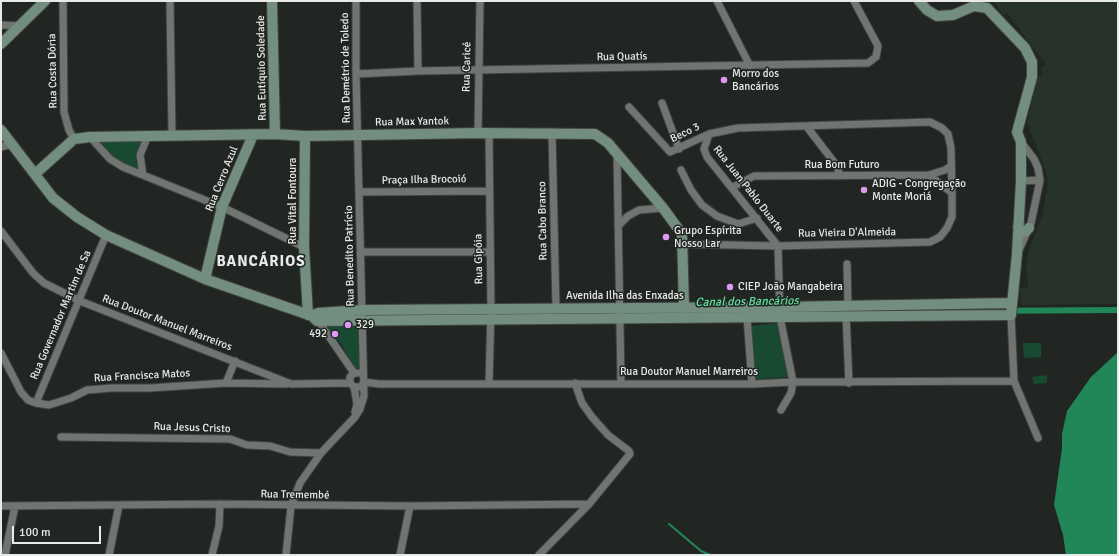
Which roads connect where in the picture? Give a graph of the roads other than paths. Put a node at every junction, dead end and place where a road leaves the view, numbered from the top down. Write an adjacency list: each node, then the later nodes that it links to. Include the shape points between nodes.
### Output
1 (45, 1): 12 (street)
2 (63, 1): 33 (street, Rua Costa Dória, via 64,112 67,126)
3 (170, 1): 30 (street)
4 (272, 1): 25 (street, Rua Eutíquio Soledade)
5 (356, 1): 17 (street, Rua Demétrio de Toledo)
6 (417, 1): 15 (street)
7 (480, 1): 16 (street, Rua Caricé)
8 (716, 1): 14 (street)
9 (854, 1): 14 (street, Rua Quatís, via 878,46 876,57 868,63)
10 (919, 1): 34 (street, via 937,16 953,14 974,6 987,8 1027,52 1033,70 1017,132)
11 (1, 25): 12 (street)
12 (21, 26): 13 (street)
13 (1, 44)
14 (750, 66): 16 (street, Rua Quatís)
15 (418, 71): 16 (street, Rua Quatís); 17 (street, Rua Quatís)
16 (478, 71): 23 (street, Rua Caricé)
17 (356, 74): 26 (street, Rua Demétrio de Toledo)
18 (662, 103): 37 (street)
19 (628, 107): 37 (street, Beco 3, via 670,152)
20 (807, 127): 27 (street, Rua Juan Pablo Duarte, via 738,128); 39 (street, Rua Juan Pablo Duarte, via 930,122 948,134); 44 (street, via 837,166)
21 (1, 130): 35 (street)
22 (552, 132): 24 (street, Rua Max Yantok); 38 (street, Rua Max Yantok, via 595,134 605,139); 69 (street, Rua Cabo Branco)
23 (478, 133): 24 (street, Rua Max Yantok); 26 (street, Rua Max Yantok)
24 (488, 133): 48 (street, Rua Gipóia)
25 (275, 134): 28 (street, Rua Max Yantok); 31 (street, Rua Max Yantok)
26 (358, 134): 31 (street, Rua Max Yantok); 49 (street, Rua Benedito Patrício)
27 (709, 134): 37 (street, Beco 3); 47 (street, Rua Juan Pablo Duarte, via 704,149 707,157)
28 (253, 135): 30 (street, Rua Max Yantok); 51 (street, Rua Cerro Azul)
29 (148, 136): 30 (street, Rua Max Yantok); 32 (street, Rua Max Yantok); 42 (street, via 140,155)
30 (172, 136)
31 (305, 136): 60 (street, Rua Vital Fontoura)
32 (90, 137): 33 (street, Rua Max Yantok); 42 (street, via 110,159)
33 (74, 139): 41 (street)
34 (1021, 142): 45 (street, via 1034,159); 46 (street)
35 (12, 144): 36 (street); 41 (street)
36 (1, 147)
37 (679, 149)
38 (617, 155): 52 (street, Rua Max Yantok); 54 (street)
39 (951, 166): 43 (street, Rua Bom Futuro); 50 (street, Rua Vieira D'Almeida)
40 (680, 170): 53 (street, via 690,190 702,205 717,216 738,224)
41 (35, 174): 58 (street, via 54,198 77,218)
42 (143, 175): 51 (street)
43 (929, 175): 44 (street, Rua Bom Futuro); 50 (street)
44 (840, 176): 47 (street, Rua Bom Futuro, via 754,176)
45 (1040, 180): 46 (street); 56 (street)
46 (1021, 181): 55 (street)
47 (733, 187): 53 (street, Rua Juan Pablo Duarte)
48 (490, 190): 49 (street, Praça Ilha Brocoió); 63 (street, Rua Gipóia)
49 (359, 192): 62 (street, Rua Benedito Patrício)
50 (952, 194): 61 (street, Rua Vieira D'Almeida, via 952,217 947,228 940,237 930,242)
51 (222, 207): 60 (street); 66 (street, Rua Cerro Azul)
52 (663, 208): 54 (street, via 638,210); 59 (street, Rua Max Yantok, via 682,234)
53 (757, 218): 61 (street, Rua Juan Pablo Duarte)
54 (618, 226): 74 (street)
55 (1018, 227): 56 (street, via 1022,232); 64 (street)
56 (1029, 228): 64 (street)
57 (1, 231): 67 (street, Rua Doutor Manuel Marreiros, via 33,273 44,283)
58 (106, 235): 66 (street); 67 (street, Rua Governador Martim de Sa)
59 (683, 244): 61 (street, Rua Vieira D'Almeida); 68 (street, Rua Max Yantok)
60 (304, 246): 76 (street, Rua Vital Fontoura)
61 (778, 246): 73 (street, Rua Juan Pablo Duarte)
62 (361, 252): 63 (street); 71 (street, Rua Benedito Patrício)
63 (490, 252): 75 (street, Rua Gipóia)
64 (1017, 254): 70 (street)
65 (847, 264): 72 (street)
66 (205, 279): 76 (street)
67 (80, 301): 80 (street, Rua Doutor Manuel Marreiros); 93 (street, Rua Governador Martim de Sa)
68 (684, 308): 73 (street, Avenida Ilha das Enxadas); 74 (street, Avenida Ilha das Enxadas)
69 (556, 309): 74 (street, Avenida Ilha das Enxadas); 75 (street, Avenida Ilha das Enxadas)
70 (1011, 309): 72 (street, Avenida Ilha das Enxadas); 83 (street)
71 (362, 310): 75 (street, Avenida Ilha das Enxadas); 76 (street, Avenida Ilha das Enxadas); 78 (street, Rua Benedito Patrício)
72 (847, 311): 73 (street, Avenida Ilha das Enxadas); 85 (street)
73 (780, 312): 77 (street, Avenida Ilha das Enxadas); 84 (street, Rua Juan Pablo Duarte)
74 (620, 314): 75 (street, Avenida Ilha das Enxadas); 77 (street, Avenida Ilha das Enxadas); 88 (street)
75 (491, 315): 78 (street, Avenida Ilha das Enxadas); 90 (street, Rua Gipóia)
76 (314, 316): 78 (street, Avenida Ilha das Enxadas); 81 (street)
77 (747, 317): 91 (street)
78 (361, 321): 82 (street, Rua Benedito Patrício)
79 (1, 354): 93 (street, via 21,392 28,400)
80 (235, 361): 86 (street); 89 (street, Rua Doutor Manuel Marreiros)
81 (354, 373): 82 (street, via 360,373); 92 (street, via 350,377)
82 (364, 381): 90 (street, Rua Doutor Manuel Marreiros, via 379,384); 92 (street, via 360,387); 95 (street, Rua Benedito Patrício, via 362,405)
83 (1014, 381): 85 (street, Rua Doutor Manuel Marreiros); 97 (street)
84 (793, 382): 85 (street, Rua Doutor Manuel Marreiros); 91 (street, Rua Doutor Manuel Marreiros); 94 (street, via 791,393)
85 (849, 382)
86 (226, 383): 89 (street, Rua Francisca Matos); 93 (street, Rua Francisca Matos, via 87,390 49,405)
87 (575, 383): 88 (street, Rua Doutor Manuel Marreiros); 90 (street, Rua Doutor Manuel Marreiros); 100 (street, via 582,403 592,417 630,454)
88 (621, 383): 91 (street, Rua Doutor Manuel Marreiros)
89 (291, 384): 92 (street, Rua Doutor Manuel Marreiros)
90 (489, 384)
91 (752, 384)
92 (352, 385): 95 (street, via 357,404)
93 (36, 403)
94 (781, 410)
95 (351, 421): 98 (street, Rua Benedito Patrício)
96 (61, 437): 98 (street, Rua Jesus Cristo, via 230,439 247,445 270,446 290,452)
97 (1038, 438)
98 (321, 453): 104 (street, Rua Benedito Patrício, via 300,483)
99 (220, 504): 101 (street, Rua Tremembé); 104 (street, Rua Tremembé); 108 (street, via 219,526)
100 (589, 504): 105 (street, Rua Tremembé); 111 (street)
101 (119, 505): 103 (street, Rua Tremembé); 107 (street)
102 (1, 506): 103 (street, Rua Tremembé)
103 (15, 506): 106 (street)
104 (291, 506): 105 (street, Rua Tremembé); 109 (street, Rua Benedito Patrício)
105 (410, 506): 110 (street)
106 (5, 555)
107 (108, 555)
108 (212, 555)
109 (286, 555)
110 (400, 555)
111 (539, 555)

